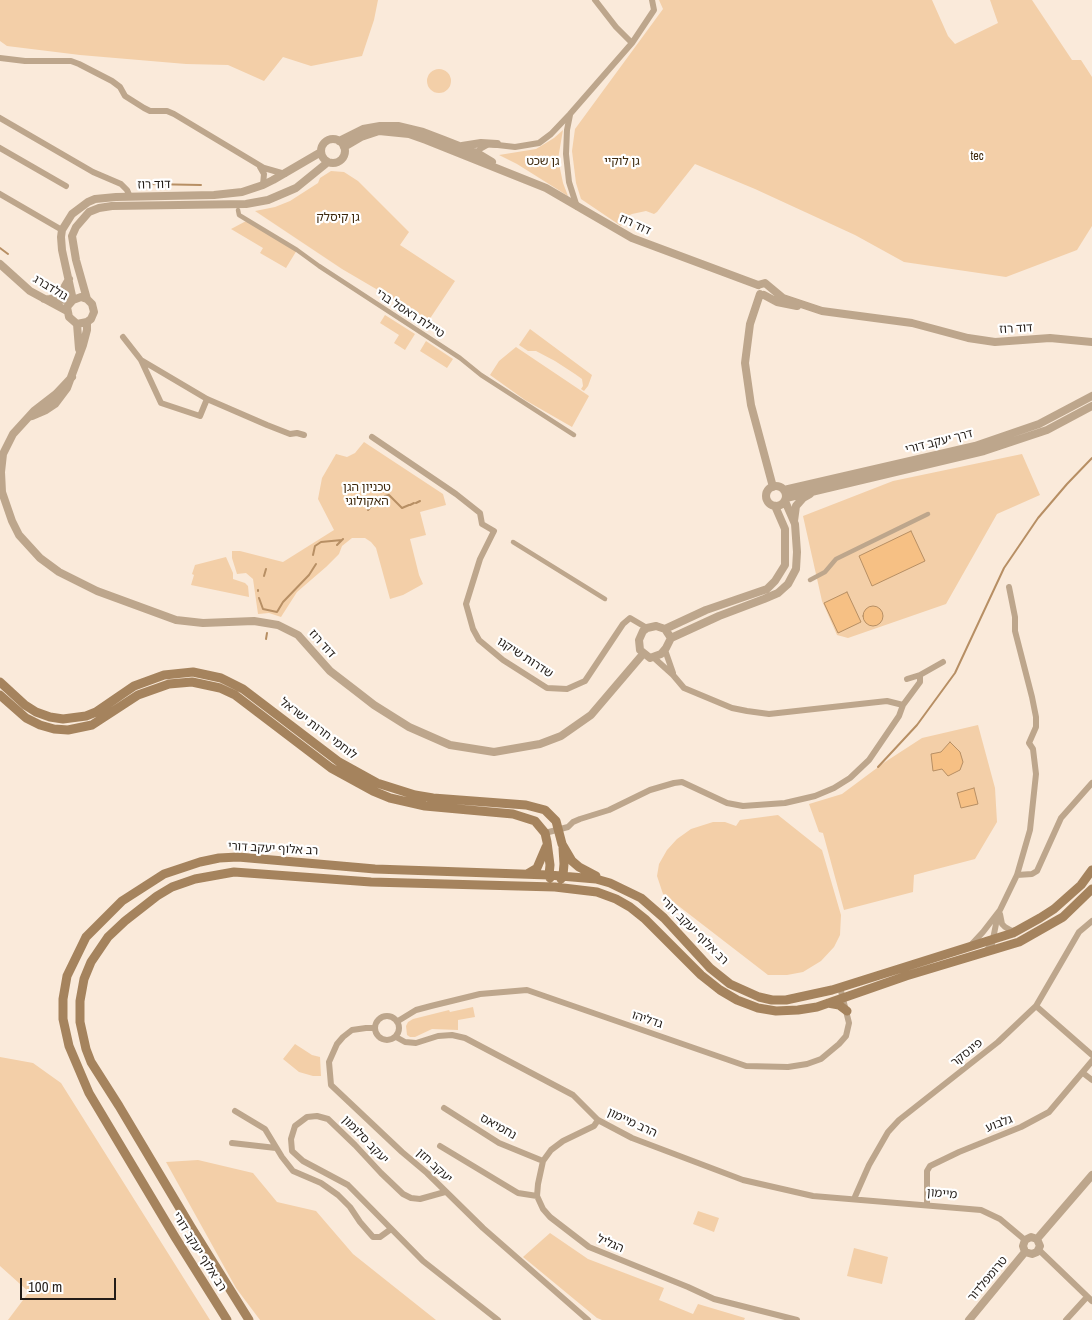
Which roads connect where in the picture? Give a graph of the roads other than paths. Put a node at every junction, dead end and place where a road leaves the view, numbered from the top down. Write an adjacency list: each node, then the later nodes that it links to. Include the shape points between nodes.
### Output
1 (595, 0): 3 (street)
2 (652, 0): 3 (street, via 654,10)
3 (632, 43): 5 (street)
4 (0, 58): 13 (street, via 79,64 112,81 125,96 144,108 174,114)
5 (570, 114): 8 (street, via 539,143 515,147); 20 (street, via 566,154 569,182)
6 (0, 118): 19 (street, via 93,172 121,184)
7 (342, 144): 9 (street, דוד רוז, via 363,129 391,126 423,132); 11 (street, via 328,140 322,145); 12 (street, דוד רוז, via 369,134 391,132 418,137); 14 (street, via 344,154 341,160)
8 (497, 144): 9 (street); 12 (street, via 482,147)
9 (458, 146): 12 (street, דוד רוז)
10 (0, 148): 17 (street)
11 (321, 152): 14 (street); 15 (street, דוד רוז)
12 (475, 156): 20 (street, דוד רוז, via 546,188)
13 (256, 162): 15 (street); 16 (street, via 264,174)
14 (328, 162): 29 (street, דוד רוז, via 296,188 268,200 246,204 112,206 89,212 72,236)
15 (285, 174): 16 (street, דוד רוז)
16 (263, 185): 19 (street, דוד רוז, via 242,192 214,195)
17 (66, 186)
18 (0, 194): 22 (street)
19 (130, 196): 22 (street, דוד רוז, via 88,202 72,214)
20 (577, 207): 25 (street, דוד רוז, via 632,238)
21 (238, 210): 43 (street, טיילת ראסל ברי, via 239,215 298,250)
22 (62, 230): 24 (street, via 62,250)
23 (0, 264): 28 (street, גולדברג, via 30,292)
24 (69, 279): 28 (street, via 61,293); 30 (street)
25 (758, 285): 26 (street, via 763,282); 27 (street, via 756,290)
26 (769, 287): 27 (street, via 769,291); 31 (street, via 784,298)
27 (762, 295): 31 (street, via 793,306); 45 (street, via 750,324 745,363 751,405)
28 (44, 299): 30 (street); 32 (street, גולדברג)
29 (87, 299): 30 (street); 33 (street, via 94,312)
30 (73, 300): 32 (street)
31 (806, 306): 36 (street, דוד רוז, via 912,323 995,342 1050,338)
32 (67, 311): 34 (street, via 70,319)
33 (87, 322): 34 (street); 37 (street, דוד רוז)
34 (78, 324): 37 (street, דוד רוז)
35 (123, 337): 38 (street)
36 (1092, 342)
37 (78, 358): 59 (street, דוד רוז, via 72,377 13,434 5,449 1,472 2,492 19,535 40,558 60,572 97,591 176,620 203,623 254,621 278,625 298,635 330,671 374,705 416,730 450,745 494,752 540,744 561,736 591,715)
38 (141, 360): 40 (street); 40 (street, via 161,403 200,416)
39 (1092, 396): 47 (street, דרך יעקב דורי, via 1039,424 975,446)
40 (207, 399): 42 (street, via 267,426)
41 (1092, 406): 46 (street, דרך יעקב דורי, via 1047,430 984,451)
42 (304, 435)
43 (574, 435)
44 (372, 436): 55 (street, שדרות שיקגו, via 456,494 480,513 482,524 494,531 480,559 466,604 479,640 503,660 547,688 567,689 586,681 630,618)
45 (773, 487): 47 (street, via 779,487); 48 (street, via 766,496 768,502)
46 (816, 490): 47 (street, דרך יעקב דורי); 50 (street, via 796,506)
47 (785, 497): 48 (street, via 781,505); 50 (street)
48 (775, 506): 56 (street, via 785,529 785,565 775,581 767,589 706,610)
49 (928, 514): 52 (street, via 836,559 825,572)
50 (794, 524): 57 (street, via 796,569 788,584 778,593)
51 (513, 542): 54 (street)
52 (810, 580)
53 (1009, 587): 76 (street, via 1014,631 1036,717 1036,727 1028,742 1034,749 1036,774 1030,830)
54 (605, 599)
55 (646, 628): 56 (street, via 656,626); 59 (street, via 639,640)
56 (665, 629): 57 (street)
57 (671, 638): 58 (street)
58 (665, 650): 60 (street); 62 (street)
59 (643, 654): 60 (street)
60 (653, 657): 62 (street)
61 (943, 662): 63 (street)
62 (673, 675): 67 (street, via 684,688 732,708 761,714 875,701)
63 (920, 675): 64 (street); 67 (street, via 920,682)
64 (907, 679)
65 (0, 682): 69 (main road, לוחמי חרות ישראל, via 36,712 69,719 96,712 148,680 181,672 206,674 243,688 339,762 377,783 433,798 536,807 552,816)
66 (0, 695): 70 (main road, לוחמי חרות ישראל, via 26,718 40,725 68,730 92,725 138,695 159,687 179,682 205,684 235,694 331,768 373,792 424,806 524,816 535,821)
67 (904, 705): 69 (street, via 880,746 865,764 850,778 814,796 785,803 743,806 727,803 682,782 674,783)
68 (1092, 783): 76 (street, via 1061,818 1037,870)
69 (559, 829): 70 (street); 71 (main road, לוחמי חרות ישראל)
70 (546, 837): 73 (main road, via 541,863); 74 (main road)
71 (562, 844): 75 (main road); 77 (main road, לוחמי חרות ישראל, via 572,862)
72 (1092, 870): 82 (main road, רב אלוף יעקב דורי, via 1068,897)
73 (527, 874): 74 (main road, רב אלוף יעקב דורי); 117 (main road, רב אלוף יעקב דורי, via 421,871 219,858 183,866 146,884 122,901 86,937 67,976 63,999 62,1019 69,1046 89,1093)
74 (549, 874): 75 (main road, רב אלוף יעקב דורי); 78 (main road)
75 (563, 875): 77 (main road, רב אלוף יעקב דורי); 78 (main road)
76 (1017, 876): 80 (street)
77 (610, 882): 86 (main road, רב אלוף יעקב דורי, via 641,898 710,968 730,984 747,992 772,1000 786,1000)
78 (555, 887): 89 (main road, רב אלוף יעקב דורי, via 597,892 630,906 701,975 737,1000 776,1011); 118 (main road, רב אלוף יעקב דורי, via 371,882 234,872 172,887 108,937 84,979 80,1022 86,1049 190,1227)
79 (1092, 889): 85 (main road, via 1072,910 1045,928 1019,942)
80 (1000, 910): 82 (street, via 1005,927 1012,931); 83 (street); 84 (street)
81 (1092, 921): 90 (street, פינסקר, via 1079,932)
82 (1022, 929): 83 (main road, רב אלוף יעקב דורי)
83 (993, 940): 84 (main road, רב אלוף יעקב דורי); 85 (street, via 990,948)
84 (967, 948): 86 (main road, רב אלוף יעקב דורי)
85 (982, 953): 87 (main road)
86 (840, 987): 88 (street)
87 (855, 993): 88 (main road); 91 (main road, via 848,1000)
88 (843, 997): 89 (main road); 91 (street, גדליהו)
89 (828, 1003): 91 (main road)
90 (1036, 1006): 95 (street); 109 (street, פינסקר, via 998,1042 888,1132)
91 (847, 1010): 92 (street, גדליהו, via 848,1032 839,1044 808,1064 788,1067 746,1066 527,990 480,994 416,1010)
92 (398, 1021): 93 (street, via 391,1016 383,1017); 94 (street, via 400,1029)
93 (375, 1028): 94 (street, via 382,1039); 107 (street, יעקב חזן, via 352,1030 337,1044 329,1062 332,1085)
94 (396, 1037): 101 (street, הרב מיימון, via 416,1043 438,1036 465,1038 573,1095)
95 (1092, 1055)
96 (1092, 1061): 97 (street, גלבוע)
97 (1083, 1073): 98 (street); 110 (street, גלבוע, via 1049,1112 930,1166 927,1171)
98 (1092, 1080)
99 (444, 1108): 105 (street, נחמיאס, via 499,1143)
100 (235, 1111): 104 (street, via 265,1129)
101 (598, 1120): 105 (street, via 594,1126 562,1141); 109 (street, הרב מיימון, via 632,1138 744,1180 813,1196)
102 (232, 1143): 104 (street)
103 (440, 1146): 108 (street, via 518,1193)
104 (276, 1148): 111 (street, via 293,1171 321,1183 338,1195 373,1237 380,1237)
105 (543, 1161): 108 (street)
106 (1092, 1175): 112 (street)
107 (445, 1192): 111 (street, יעקב סלומון, via 420,1199 403,1194 328,1119 307,1117 295,1126 292,1151 303,1161 348,1185); 120 (street, יעקב חזן)
108 (537, 1196): 121 (street, הגליל, via 550,1218 589,1247 714,1299)
109 (851, 1199): 110 (street, מיימון)
110 (927, 1204): 113 (street, מיימון, via 981,1210)
111 (391, 1229): 119 (street, יעקב סלומון, via 423,1261)
112 (1037, 1239): 113 (street); 114 (street)
113 (1025, 1240): 115 (street)
114 (1038, 1250): 115 (street, via 1032,1254); 116 (street)
115 (1025, 1252): 122 (street, טרומפלדור)
116 (1090, 1299): 123 (street)
117 (227, 1320)
118 (249, 1320)
119 (498, 1320)
120 (588, 1320)
121 (797, 1320)
122 (969, 1320)
123 (1066, 1320)

